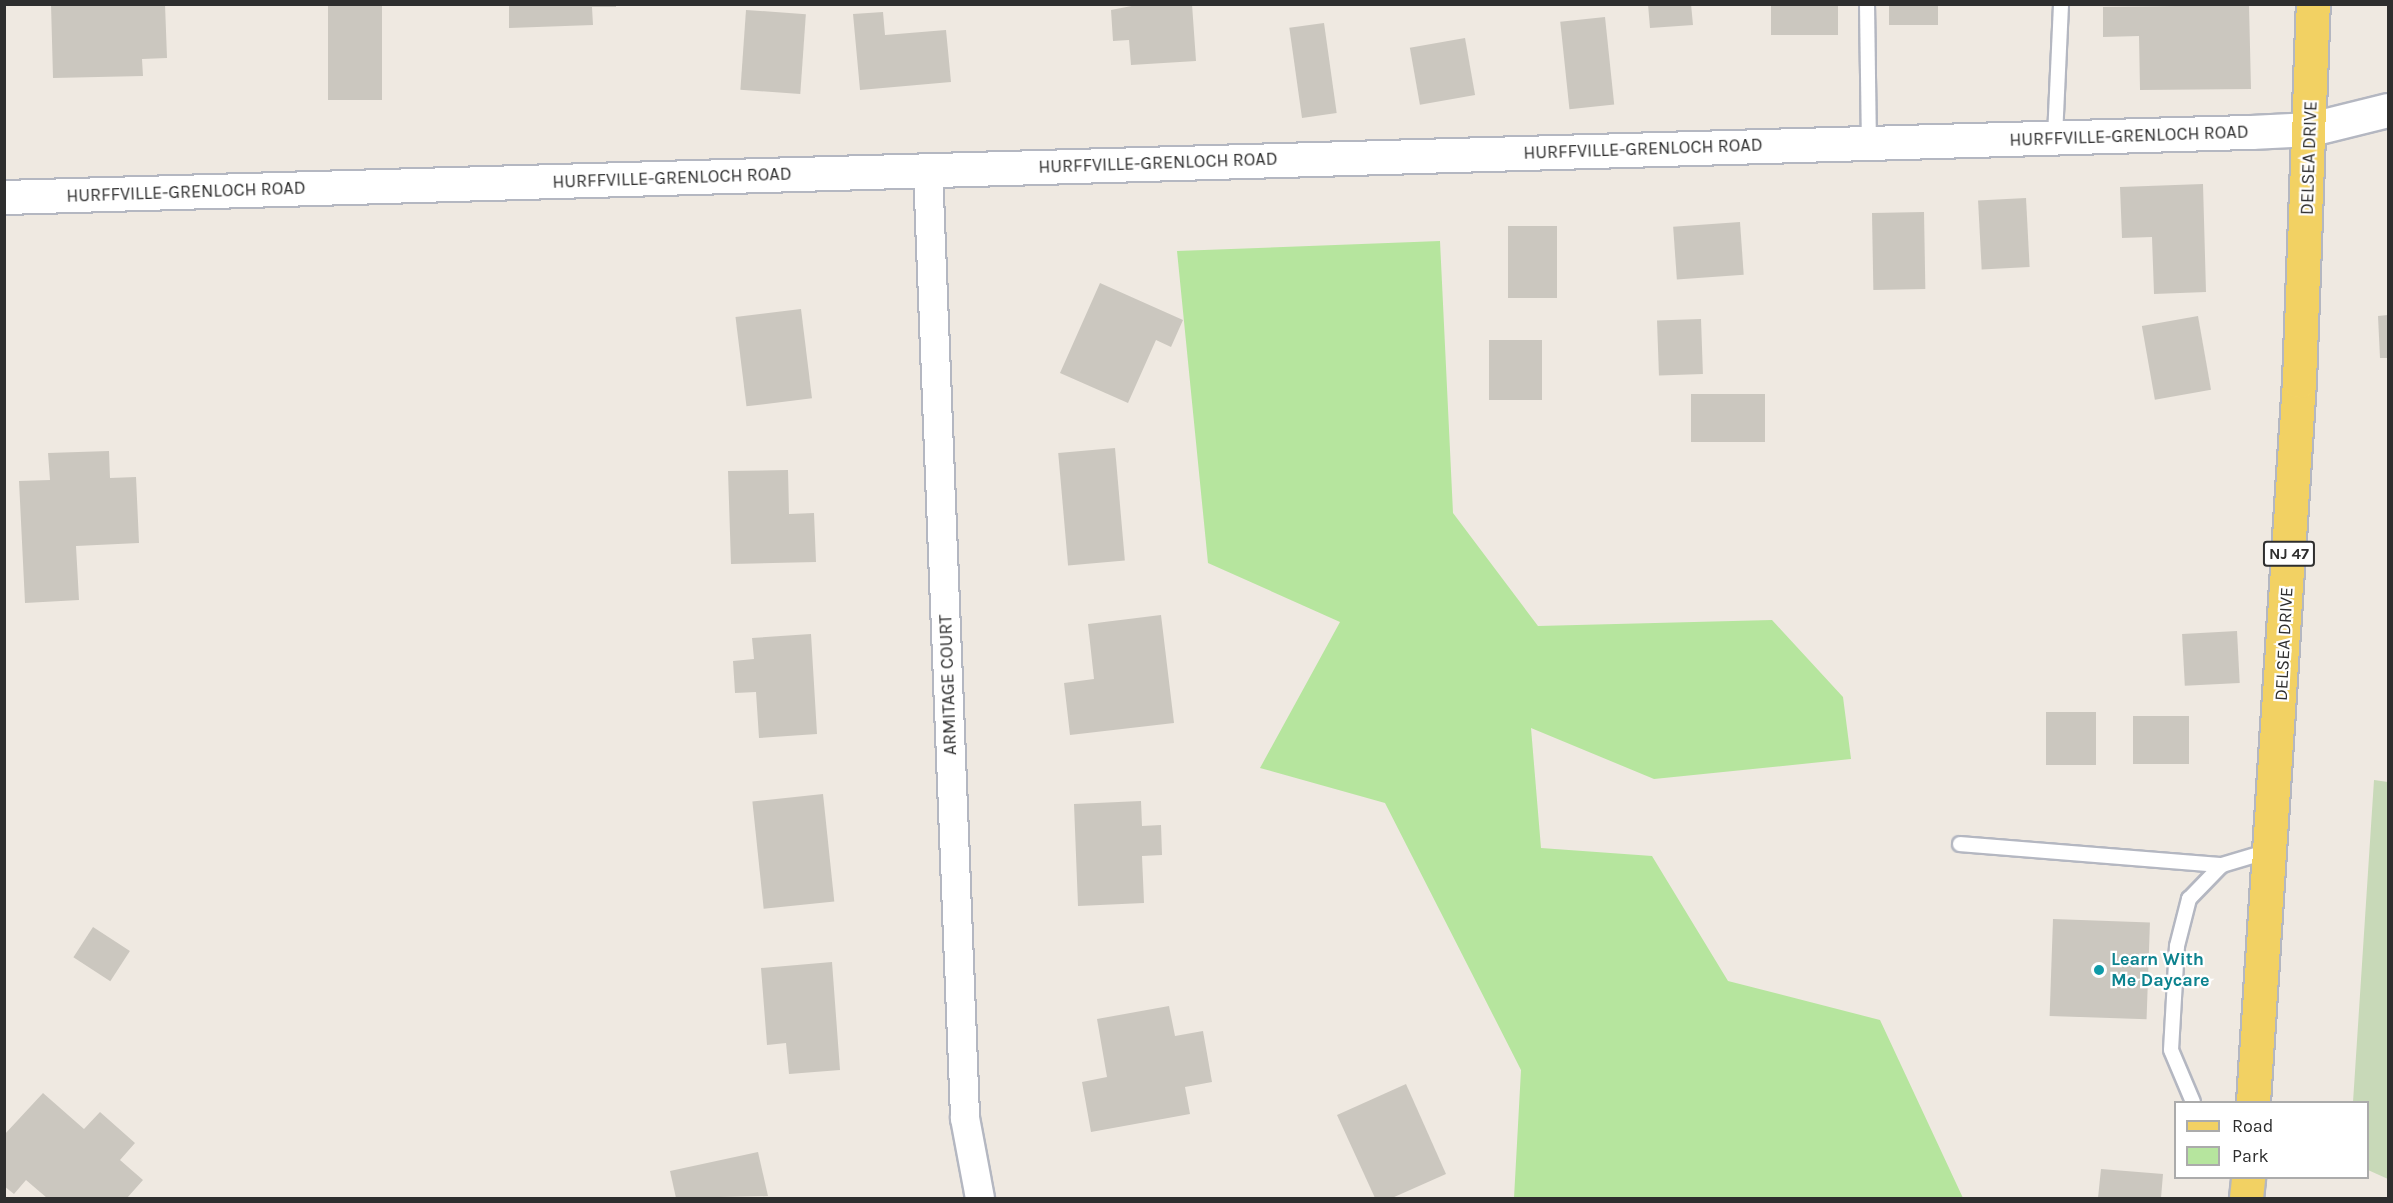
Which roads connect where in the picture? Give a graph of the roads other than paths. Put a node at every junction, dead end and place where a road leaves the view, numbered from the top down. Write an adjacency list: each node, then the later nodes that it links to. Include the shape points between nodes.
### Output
1 (1867, 4): 7 (lane)
2 (2061, 4): 6 (lane)
3 (2313, 4): 5 (main road, DELSEA DRIVE / NJ 47)
4 (2388, 110): 5 (main road, HURFFVILLE-GRENLOCH ROAD)
5 (2311, 129): 6 (main road, HURFFVILLE-GRENLOCH ROAD); 11 (main road, DELSEA DRIVE / NJ 47)
6 (2055, 138): 7 (main road, HURFFVILLE-GRENLOCH ROAD)
7 (1869, 143): 8 (main road, HURFFVILLE-GRENLOCH ROAD)
8 (928, 170): 9 (main road, HURFFVILLE-GRENLOCH ROAD); 16 (street, ARMITAGE COURT, via 964,1118)
9 (4, 197)
10 (1960, 844): 12 (lane)
11 (2271, 851): 12 (lane); 14 (main road, DELSEA DRIVE / NJ 47)
12 (2222, 865): 13 (lane, via 2189,899 2177,946 2171,1050)
13 (2193, 1101)
14 (2253, 1101)
15 (2248, 1179): 17 (main road)
16 (980, 1198)
17 (2246, 1198)

